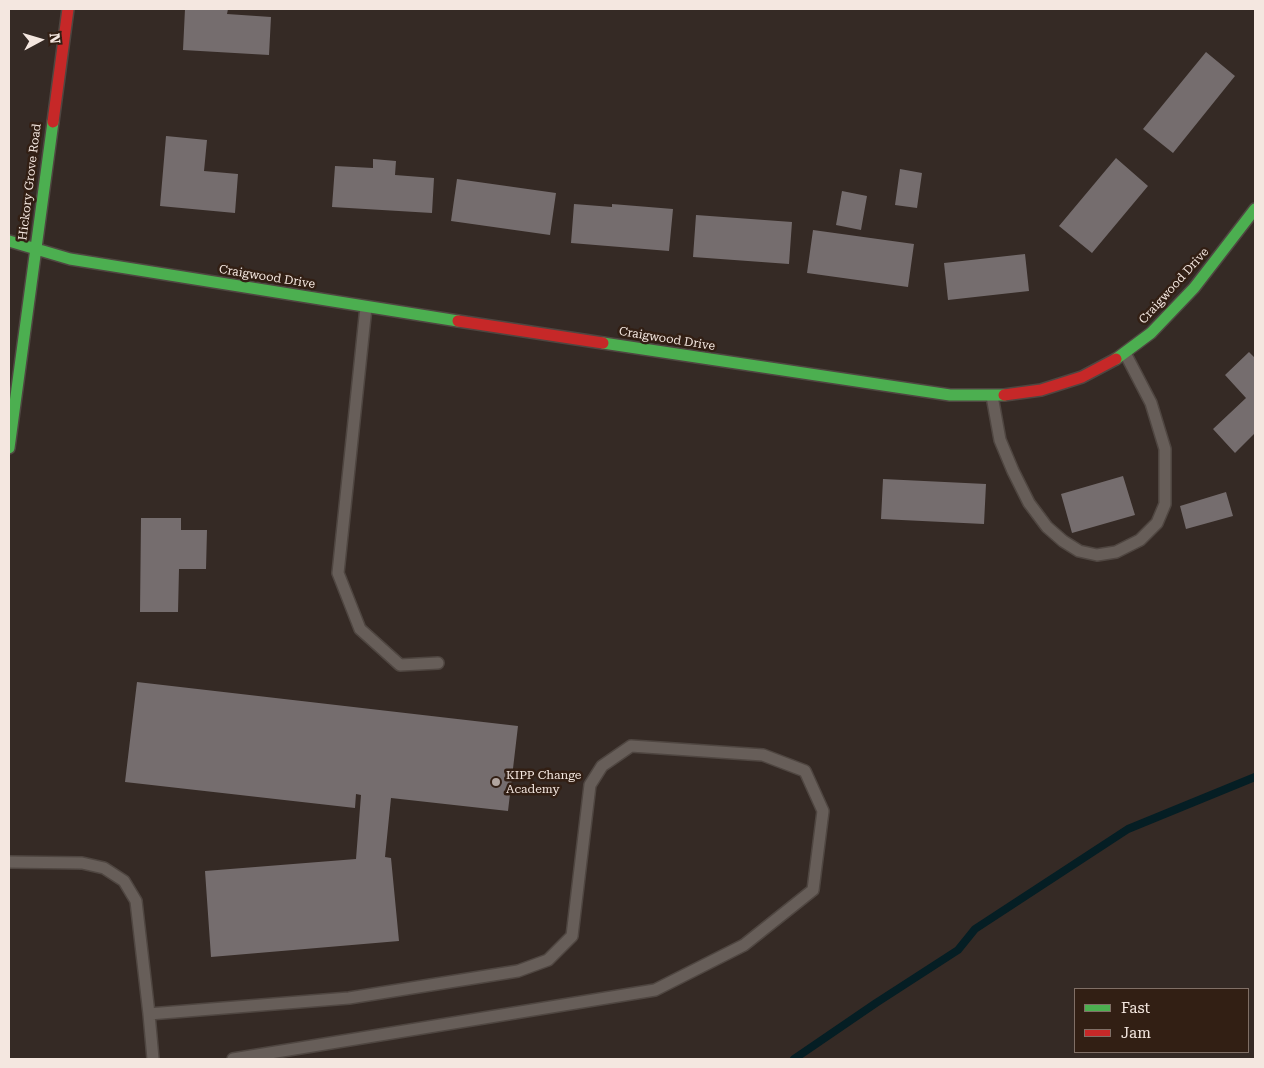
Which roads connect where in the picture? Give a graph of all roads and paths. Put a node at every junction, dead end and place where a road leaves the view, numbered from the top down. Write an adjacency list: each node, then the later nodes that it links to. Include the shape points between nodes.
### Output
1 (68, 9): 4 (street, Hickory Grove Road)
2 (1255, 209): 6 (street, Craigwood Drive, via 1194,288 1151,333)
3 (9, 241): 4 (street, Craigwood Drive)
4 (35, 249): 5 (street, Craigwood Drive, via 70,259); 8 (street, Hickory Grove Road)
5 (366, 307): 7 (street, Craigwood Drive, via 950,395); 9 (lane, via 338,573 360,629 400,665)
6 (1125, 353): 7 (street, Craigwood Drive, via 1082,377 1041,390); 7 (lane, via 1151,403 1165,449 1165,504 1157,523 1140,540 1116,552 1097,555 1079,551 1047,527 1029,503 1013,471 1000,440)
7 (992, 396)
8 (9, 448)
9 (438, 663)
10 (9, 862): 11 (lane, via 82,863 104,868 124,881 136,901)
11 (149, 1014): 12 (lane); 13 (lane, via 348,998 518,970 548,960 572,936 590,785 602,766 632,746 763,755 805,771 823,811 813,890 744,945 717,959 655,990)
12 (153, 1059)
13 (232, 1059)

